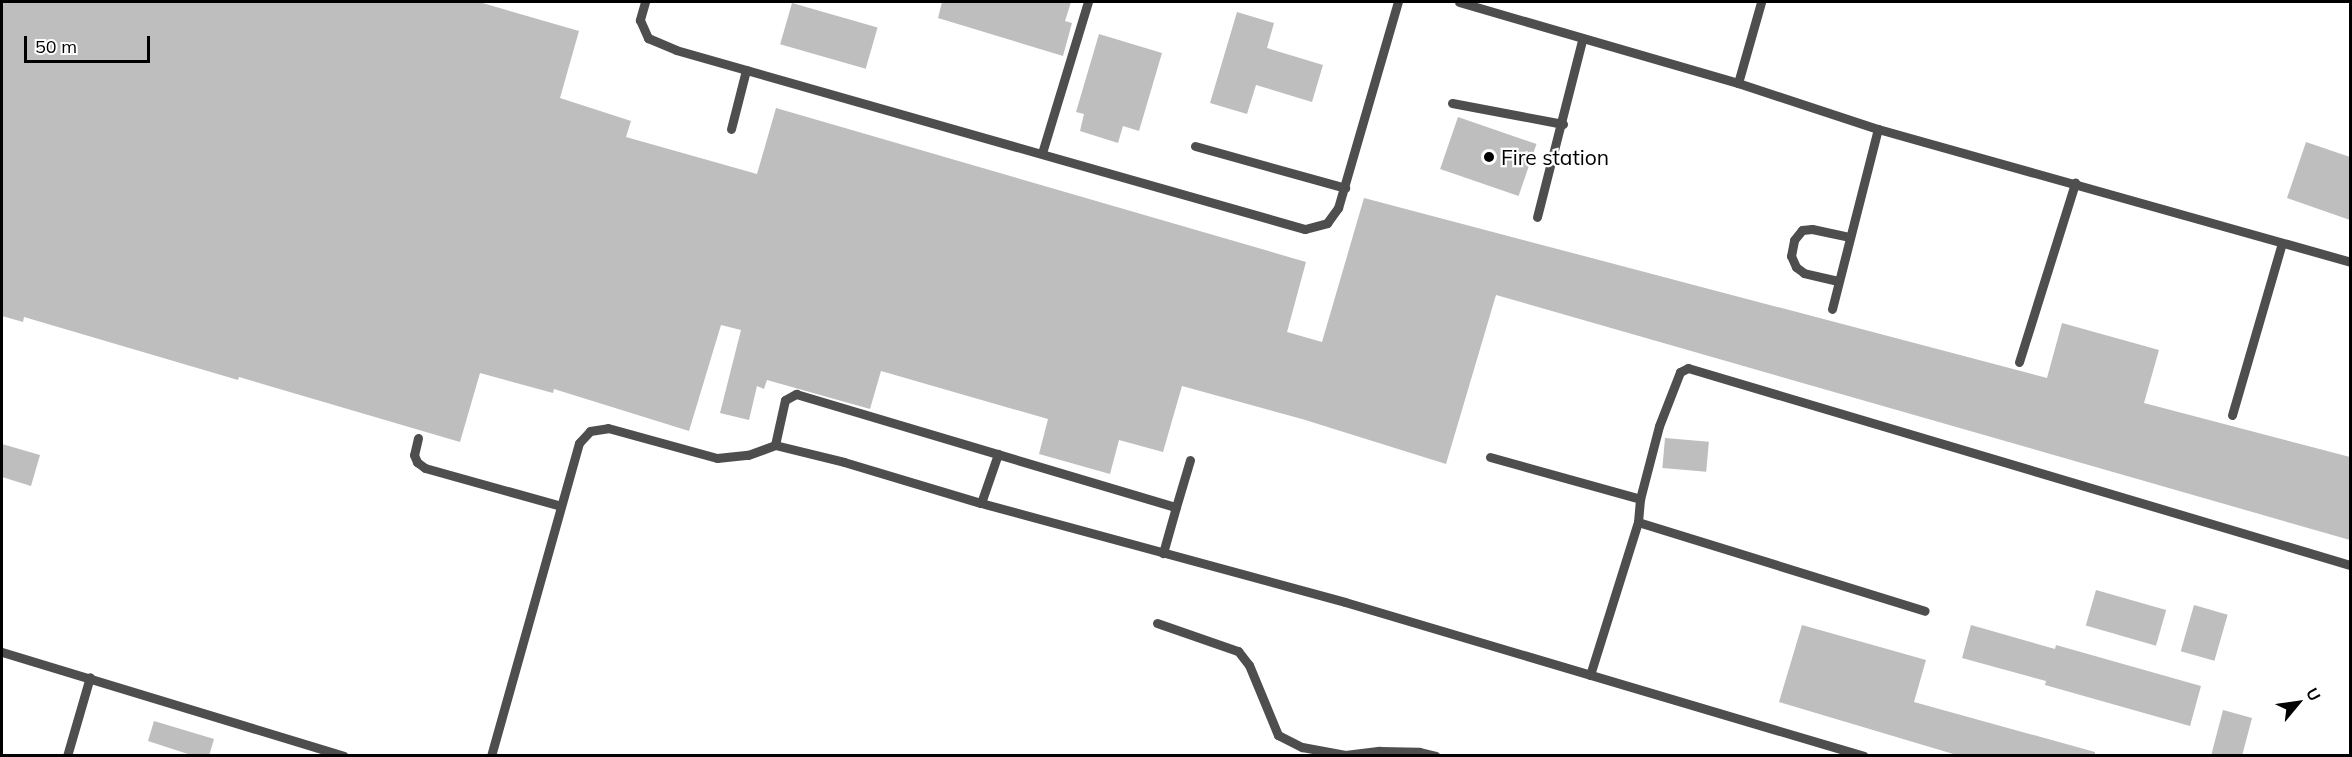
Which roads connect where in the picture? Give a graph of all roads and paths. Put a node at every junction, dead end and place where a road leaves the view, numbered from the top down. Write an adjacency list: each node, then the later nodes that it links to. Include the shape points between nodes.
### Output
1 (645, 2): 7 (lane, via 640,20 648,38)
2 (1088, 2): 14 (lane)
3 (1398, 2): 16 (lane)
4 (1459, 2): 6 (lane)
5 (1761, 2): 8 (lane)
6 (1582, 40): 8 (lane); 10 (lane)
7 (746, 70): 11 (lane); 14 (lane)
8 (1738, 83): 12 (lane)
9 (1452, 103): 10 (lane)
10 (1563, 124): 17 (lane)
11 (731, 129)
12 (1878, 129): 15 (lane); 18 (lane)
13 (1195, 146): 16 (lane)
14 (1042, 153): 16 (lane, via 1305,229 1327,223)
15 (2075, 183): 19 (lane); 23 (lane)
16 (1345, 188)
17 (1537, 217)
18 (1850, 237): 21 (lane); 21 (lane, via 1812,229 1802,230 1794,240 1791,256 1796,267 1804,273)
19 (2282, 243): 20 (lane); 24 (lane)
20 (2350, 261)
21 (1838, 280): 22 (lane)
22 (1832, 309)
23 (2019, 362)
24 (2232, 415)
25 (418, 438): 32 (lane, via 414,455 425,468)
26 (775, 445): 27 (lane, via 785,400 796,394); 31 (lane); 32 (lane, via 748,455 717,458 608,428 590,431 579,443)
27 (999, 454): 31 (lane); 33 (lane)
28 (1490, 457): 30 (lane)
29 (1191, 460): 33 (lane)
30 (1640, 499): 34 (lane); 36 (lane, via 1659,426 1680,372 1688,368)
31 (981, 503): 35 (lane, via 1099,532)
32 (561, 506): 44 (lane)
33 (1176, 507): 35 (lane)
34 (1638, 522): 37 (lane); 40 (lane)
35 (1163, 553): 40 (lane)
36 (2350, 565)
37 (1925, 610)
38 (1157, 623): 45 (lane, via 1238,651 1249,665 1278,735 1302,747 1345,755 1380,751)
39 (2, 652): 41 (lane)
40 (1590, 675): 46 (lane)
41 (90, 678): 42 (lane); 43 (lane)
42 (67, 756)
43 (345, 756)
44 (491, 756)
45 (1436, 756)
46 (1864, 756)

